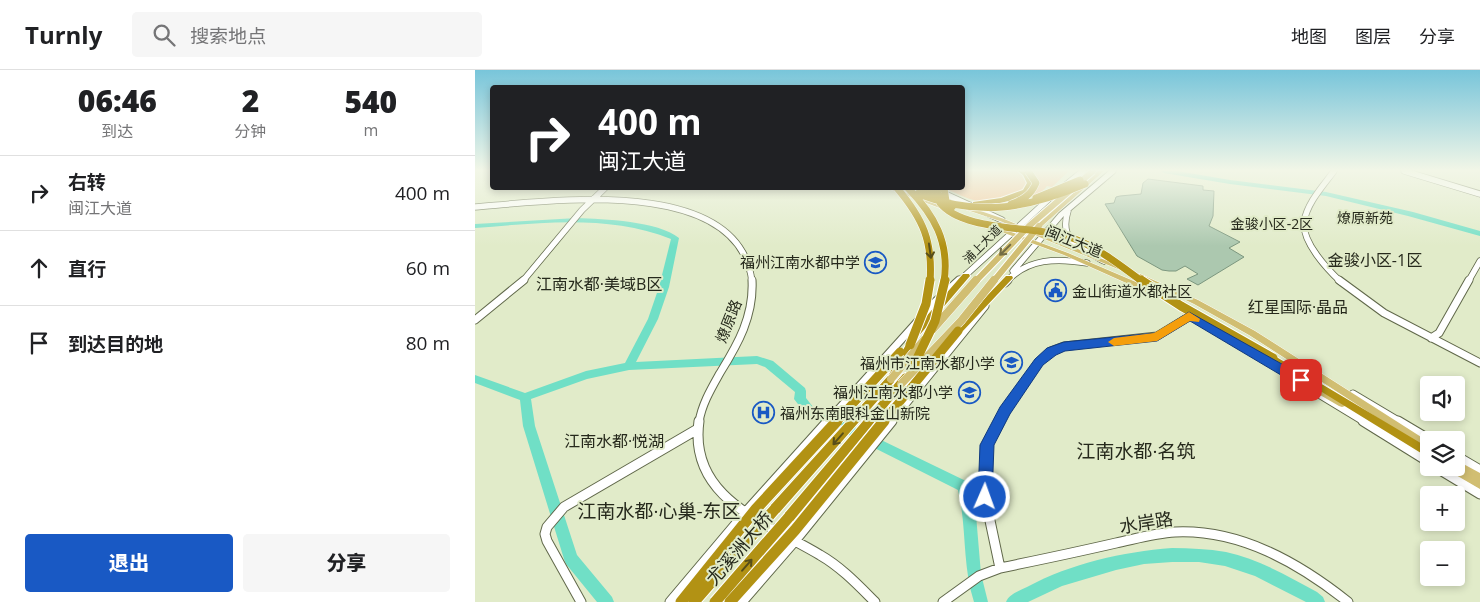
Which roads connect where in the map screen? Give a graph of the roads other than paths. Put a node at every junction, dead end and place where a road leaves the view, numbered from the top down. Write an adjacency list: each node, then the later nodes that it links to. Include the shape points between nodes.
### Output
1 (596, 196): 21 (street)
2 (904, 196): 42 (highway, 尤溪洲大桥, one-way to 42, bridge, via 918,213 926,230 932,275 921,322)
3 (911, 196): 28 (main road, 闽江大道)
4 (916, 196): 43 (highway, 尤溪洲大桥, bridge, via 938,227 944,250 945,274 935,323)
5 (922, 196): 25 (highway, bridge, via 961,207)
6 (934, 196): 26 (main road, 闽江大道)
7 (937, 196): 40 (highway, bridge, via 950,212 969,221 1061,235 1094,248 1176,302)
8 (938, 196): 22 (highway, bridge)
9 (944, 196): 40 (highway, bridge, via 956,210 973,217 1062,231 1099,245 1156,285)
10 (953, 196): 22 (street)
11 (1017, 196): 22 (highway)
12 (1028, 196): 25 (highway, bridge, via 1021,201)
13 (1043, 196): 22 (highway, bridge, via 1003,203)
14 (1052, 196): 20 (street, 浦上大道)
15 (1059, 196): 25 (highway, bridge, via 1037,204)
16 (1065, 196): 42 (main road, one-way to 42, bridge, via 1046,209 990,265)
17 (1070, 196): 43 (main road, bridge, via 1039,226 961,321)
18 (1083, 196): 24 (street)
19 (1318, 196): 38 (street, via 1304,227 1321,262 1357,295)
20 (1048, 199): 22 (street, via 1005,206); 27 (street, 浦上大道)
21 (591, 200): 23 (street, 燎原路); 36 (street, via 523,282); 44 (street, 燎原路, via 671,205 713,222 732,237 747,259 754,294 746,325 705,399)
22 (971, 203): 26 (street)
23 (475, 207)
24 (1069, 207): 29 (street); 32 (street, via 1063,225 1066,235 1077,246)
25 (987, 209)
26 (1002, 220): 27 (main road, 闽江大道)
27 (1015, 226): 28 (street, 浦上大道); 29 (main road, 闽江大道)
28 (1008, 233): 29 (main road, 闽江大道); 33 (street, 浦上大道)
29 (1039, 239): 31 (main road, 闽江大道); 32 (main road, 闽江大道); 34 (street)
30 (1480, 261): 38 (street, via 1439,333)
31 (1094, 265): 34 (street, via 1061,259 1041,260); 35 (main road, 闽江大道, via 1179,305)
32 (1110, 265): 37 (main road, 闽江大道, via 1177,293)
33 (966, 276): 59 (street, 浦上大道, via 936,301); 64 (highway, bridge, via 756,509)
34 (1009, 278): 60 (street); 67 (highway, bridge, via 958,331 795,530)
35 (1189, 316): 39 (main road, 闽江大道); 61 (street, via 1157,336 1064,346 1039,362 1005,410 987,445 985,497)
36 (475, 320)
37 (1252, 333): 45 (street); 46 (main road, 闽江大道)
38 (1431, 338): 41 (street)
39 (1236, 344): 49 (main road, 闽江大道); 50 (street)
40 (1275, 357): 47 (highway); 48 (highway)
41 (1480, 363)
42 (891, 379): 65 (highway, 尤溪洲大桥, one-way to 65, bridge)
43 (901, 384): 66 (highway, 尤溪洲大桥, one-way to 43, bridge)
44 (696, 430): 59 (street, 燎原路, via 700,455 708,475 720,492); 62 (street, via 565,507 547,527 547,541)
45 (1420, 434)
46 (1420, 441)
47 (1420, 442)
48 (1420, 448)
49 (1420, 449)
50 (1420, 456)
51 (1465, 461): 53 (street)
52 (1465, 469): 56 (main road)
53 (1480, 470)
54 (1450, 476): 58 (street)
55 (1465, 476): 57 (main road)
56 (1480, 478)
57 (1480, 485)
58 (1480, 494)
59 (746, 512): 60 (street, 燎原路); 63 (street, 浦上大道)
60 (794, 542): 68 (street); 69 (street, via 821,555 852,578)
61 (1000, 568): 70 (street, 水岸路); 71 (street, 水岸路, via 1160,534 1208,534 1239,540 1283,558)
62 (581, 602)
63 (670, 602)
64 (681, 602)
65 (694, 602)
66 (715, 602)
67 (731, 602)
68 (742, 602)
69 (875, 602)
70 (943, 602)
71 (1348, 602)

